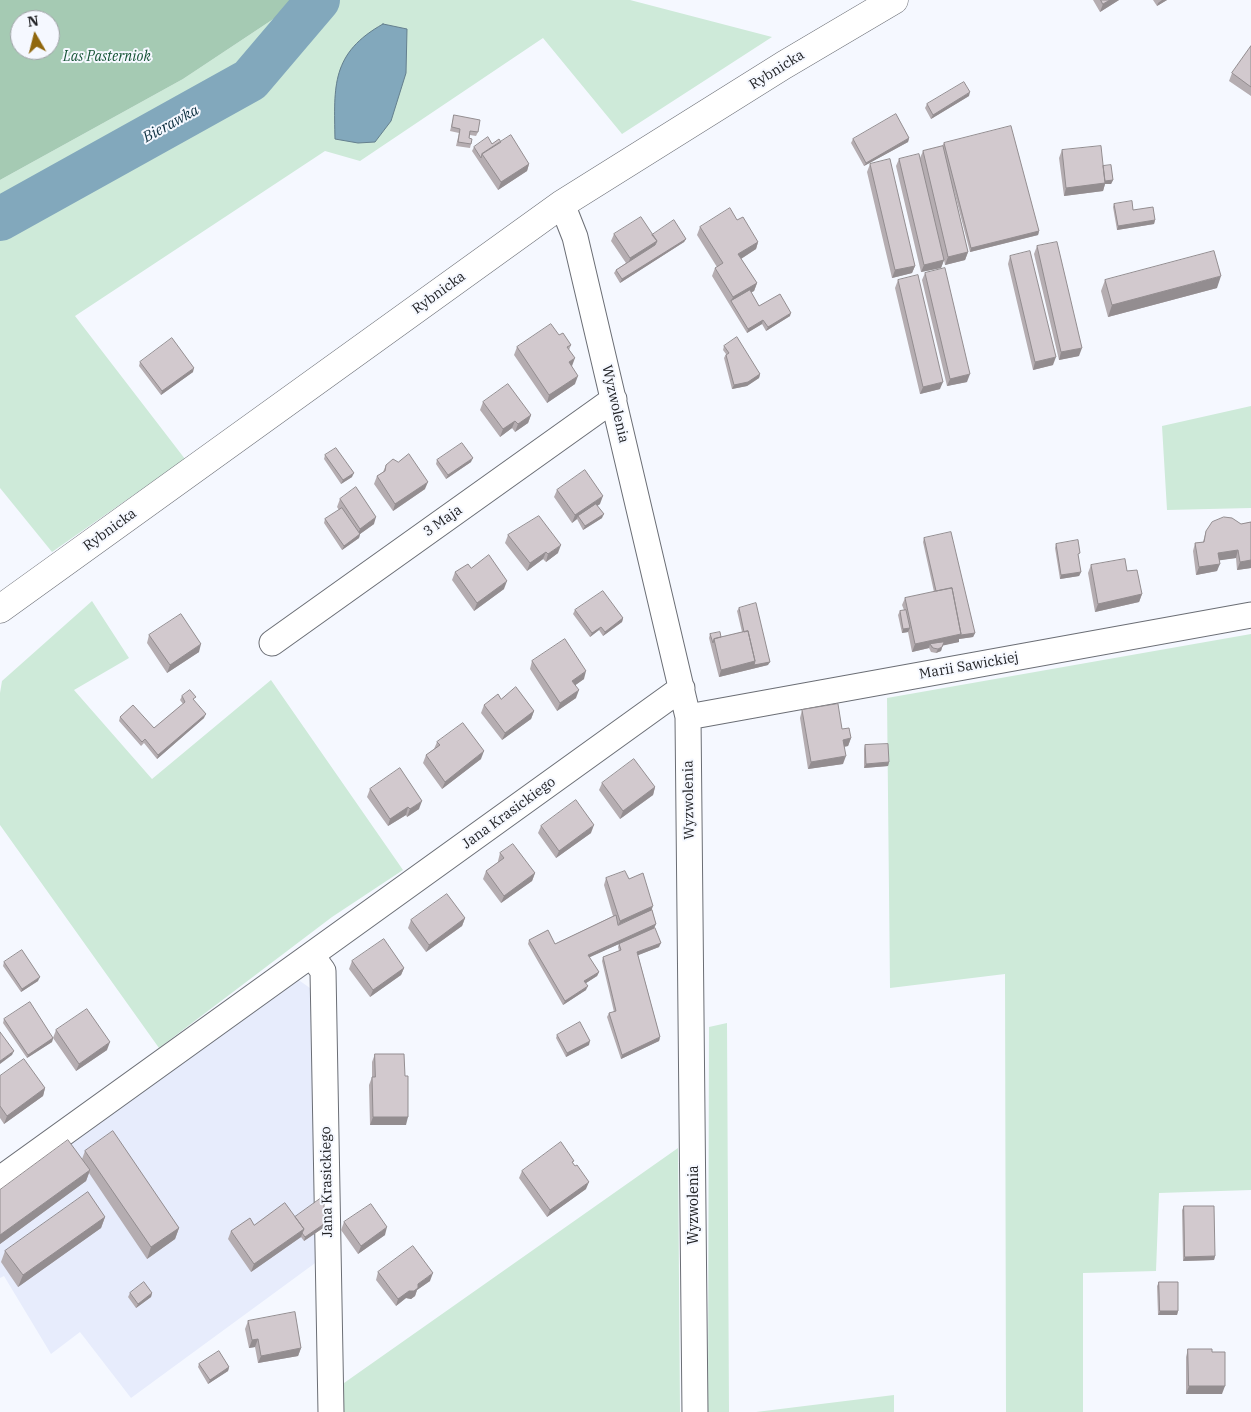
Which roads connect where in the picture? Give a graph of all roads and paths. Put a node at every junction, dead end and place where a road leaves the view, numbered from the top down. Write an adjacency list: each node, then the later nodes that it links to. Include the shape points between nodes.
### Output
1 (894, 0): 2 (main road, Rybnicka)
2 (562, 204): 3 (street, Wyzwolenia, via 575,237); 4 (main road, Rybnicka)
3 (614, 399): 6 (street, 3 Maja); 7 (street, Wyzwolenia)
4 (0, 610)
5 (1251, 615): 8 (street, Marii Sawickiej)
6 (272, 643)
7 (682, 688): 8 (street, Wyzwolenia); 9 (street, Jana Krasickiego)
8 (688, 717): 12 (street, Wyzwolenia)
9 (312, 956): 10 (street, Jana Krasickiego); 11 (street, Jana Krasickiego, via 323,971)
10 (0, 1179)
11 (331, 1412)
12 (695, 1412)

